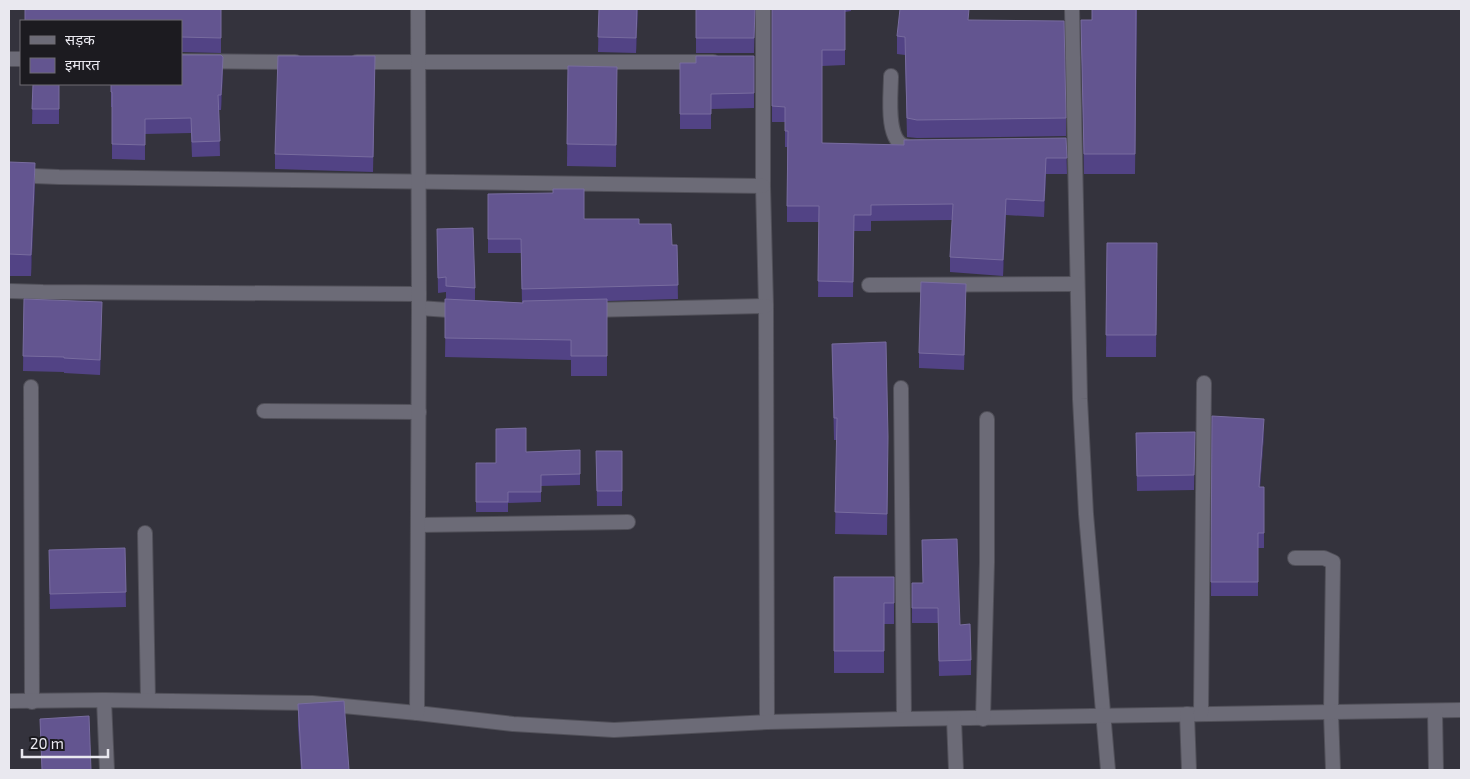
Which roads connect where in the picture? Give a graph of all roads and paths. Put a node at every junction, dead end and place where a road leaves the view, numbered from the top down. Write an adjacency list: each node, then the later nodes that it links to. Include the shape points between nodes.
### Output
1 (418, 9): 8 (street)
2 (763, 9): 13 (street, via 758,62)
3 (1072, 9): 14 (street, via 1069,145)
4 (182, 61): 5 (street)
5 (306, 62)
6 (344, 62): 8 (street)
7 (723, 62): 8 (street)
8 (420, 63): 12 (street)
9 (891, 76): 10 (street, via 892,130 897,139 904,146)
10 (936, 147)
11 (9, 175): 12 (street)
12 (419, 182): 13 (street); 17 (street)
13 (763, 186): 18 (street)
14 (1077, 284): 15 (street); 40 (street, via 1086,514)
15 (869, 286)
16 (9, 290): 17 (street)
17 (419, 301): 20 (street); 25 (street)
18 (766, 306): 19 (street); 44 (street)
19 (578, 310)
20 (472, 311)
21 (1204, 383): 39 (street)
22 (31, 387): 34 (street)
23 (901, 388): 41 (street)
24 (264, 411): 25 (street)
25 (419, 412): 28 (street)
26 (987, 419): 42 (street)
27 (628, 522): 28 (street)
28 (418, 525): 37 (street)
29 (145, 533): 32 (street)
30 (1295, 558): 38 (street, via 1324,558 1333,562)
31 (104, 700): 32 (street); 34 (street); 45 (street)
32 (148, 700): 37 (street, via 312,703)
33 (9, 701): 34 (street)
34 (32, 702)
35 (1461, 710): 36 (street)
36 (1435, 711): 38 (street); 50 (street)
37 (417, 713): 44 (street, via 513,724 614,730)
38 (1331, 713): 39 (street); 49 (street)
39 (1194, 714): 40 (street); 48 (street)
40 (1104, 716): 42 (street); 47 (street)
41 (904, 718): 43 (street); 44 (street)
42 (983, 718): 43 (street)
43 (954, 719): 46 (street)
44 (767, 722)
45 (107, 770)
46 (956, 770)
47 (1108, 770)
48 (1189, 770)
49 (1333, 770)
50 (1436, 770)

